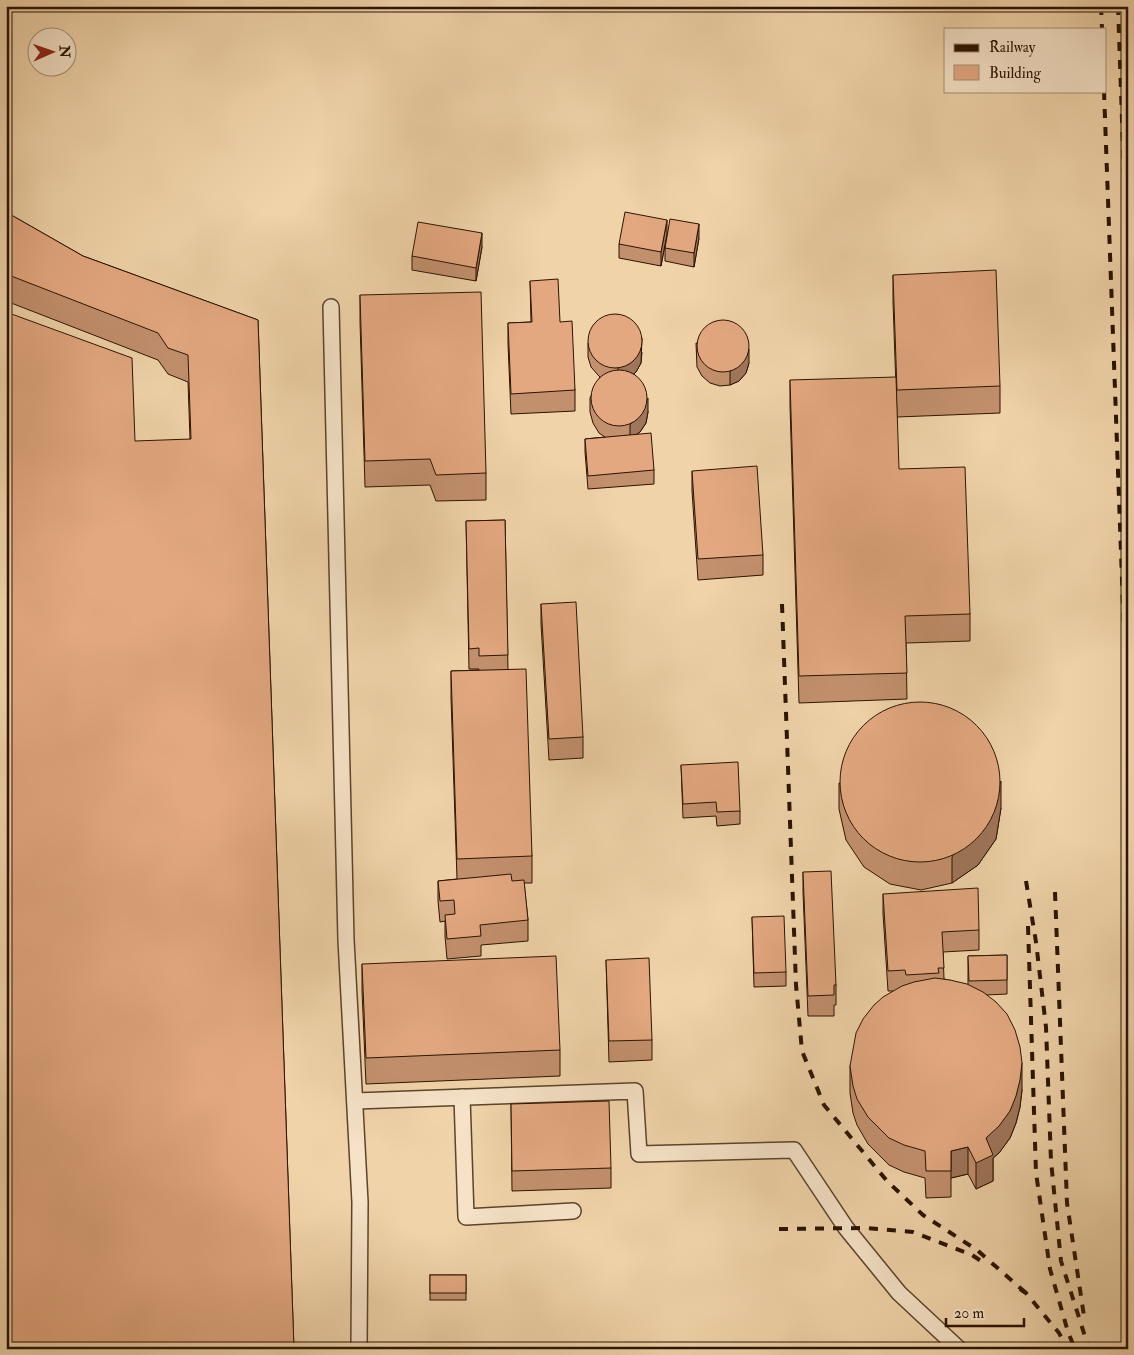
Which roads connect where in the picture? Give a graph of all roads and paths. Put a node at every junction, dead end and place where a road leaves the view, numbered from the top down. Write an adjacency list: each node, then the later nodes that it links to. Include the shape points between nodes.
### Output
1 (331, 307): 3 (lane, via 346,940)
2 (462, 1098): 3 (lane); 4 (lane, via 466,1217); 6 (lane, via 635,1092 639,1154 794,1150 846,1228 898,1293)
3 (355, 1101): 5 (lane, via 360,1202)
4 (573, 1212)
5 (359, 1349)
6 (959, 1349)

